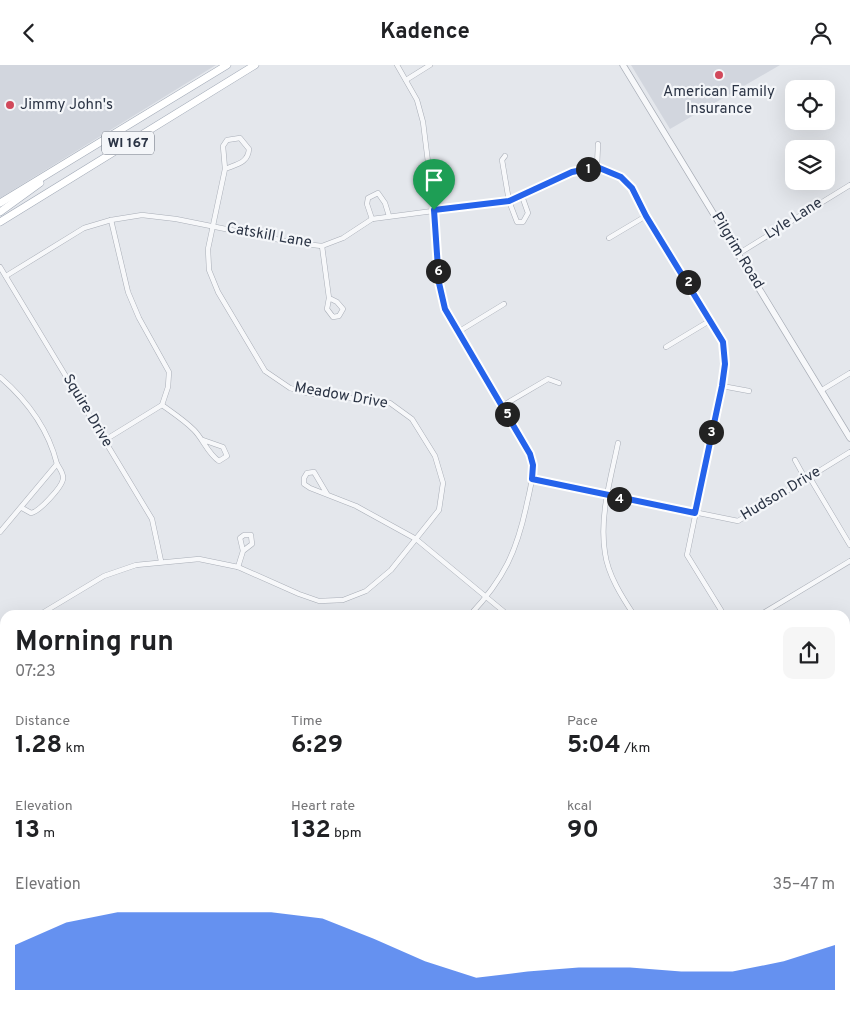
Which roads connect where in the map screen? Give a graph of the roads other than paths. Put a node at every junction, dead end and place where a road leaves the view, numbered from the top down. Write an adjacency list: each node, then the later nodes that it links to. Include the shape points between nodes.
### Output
1 (227, 65): 11 (main road, WI 167)
2 (255, 65): 22 (main road, WI 167)
3 (397, 65): 6 (street)
4 (430, 65): 6 (street)
5 (623, 65): 26 (street, Pilgrim Road)
6 (406, 80): 16 (street, via 417,100 423,122)
7 (598, 144): 9 (street)
8 (505, 156): 14 (street, via 502,159)
9 (597, 167): 13 (street, Catskill Lane, via 572,172); 18 (street, via 621,177 632,188)
10 (225, 169): 10 (street, Meadow Drive, via 249,157 249,149 240,138 227,140 223,147); 23 (street, Meadow Drive)
11 (54, 171): 15 (main road, WI 167); 17 (main road)
12 (850, 185): 26 (street, Lyle Lane)
13 (522, 196): 14 (street, Catskill Lane); 14 (street, via 528,213 523,222 517,222)
14 (509, 201): 16 (street, Catskill Lane)
15 (0, 203)
16 (434, 210): 19 (street, Catskill Lane); 32 (street, via 439,283 445,309)
17 (0, 212)
18 (646, 216): 24 (street); 31 (street)
19 (389, 217): 20 (street, Catskill Lane); 20 (street, via 378,193 368,199)
20 (372, 219): 25 (street, Catskill Lane, via 343,238)
21 (111, 220): 23 (street, Catskill Lane, via 142,215); 28 (street, Catskill Lane, via 84,228); 40 (street, via 128,292 138,318 169,372)
22 (0, 222)
23 (213, 226): 25 (street, Catskill Lane, via 294,243); 56 (street, Meadow Drive, via 208,249 210,270 218,292 265,371 290,388 306,393 390,403 412,419 435,456 443,483 439,510)
24 (609, 238)
25 (322, 245): 29 (street)
26 (738, 254): 38 (street, Pilgrim Road)
27 (0, 267): 28 (street, Squire Drive)
28 (6, 276): 43 (street, Squire Drive)
29 (329, 298)
30 (504, 304): 32 (street)
31 (711, 320): 33 (street); 37 (street, via 723,342)
32 (458, 332): 41 (street)
33 (666, 347)
34 (850, 373): 38 (street)
35 (0, 377): 48 (street, via 36,416)
36 (559, 383): 41 (street, via 548,379)
37 (722, 386): 39 (street); 54 (street)
38 (822, 390): 42 (street, Pilgrim Road)
39 (750, 391)
40 (162, 405): 43 (street); 44 (street)
41 (502, 406): 49 (street, via 530,454)
42 (850, 438)
43 (105, 440): 59 (street, Squire Drive, via 152,519)
44 (203, 440): 44 (street, via 214,458 219,461 227,456 223,447)
45 (618, 443): 52 (street)
46 (850, 452): 50 (street, Hudson Drive)
47 (795, 461): 50 (street)
48 (57, 464): 53 (street); 53 (street, via 63,474 62,483 40,510 31,513)
49 (532, 479): 52 (street, Hudson Drive); 62 (street, via 514,553 503,576)
50 (808, 479): 54 (street, Hudson Drive, via 738,521); 57 (street)
51 (327, 494): 51 (street, via 314,472 306,473 304,484); 56 (street)
52 (608, 496): 54 (street, Hudson Drive); 66 (street, via 603,526 605,554)
53 (22, 507): 55 (street)
54 (695, 513): 67 (street, via 688,555)
55 (0, 532)
56 (416, 539): 61 (street, Meadow Drive, via 391,570 366,591 343,600 319,601); 62 (street)
57 (850, 545)
58 (243, 551): 61 (street)
59 (161, 561): 61 (street, Meadow Drive, via 199,559); 63 (street, Meadow Drive, via 104,576)
60 (850, 561): 68 (street)
61 (238, 567)
62 (486, 598): 64 (street); 65 (street)
63 (52, 610)
64 (475, 610)
65 (502, 610)
66 (631, 610)
67 (721, 610)
68 (768, 610)

